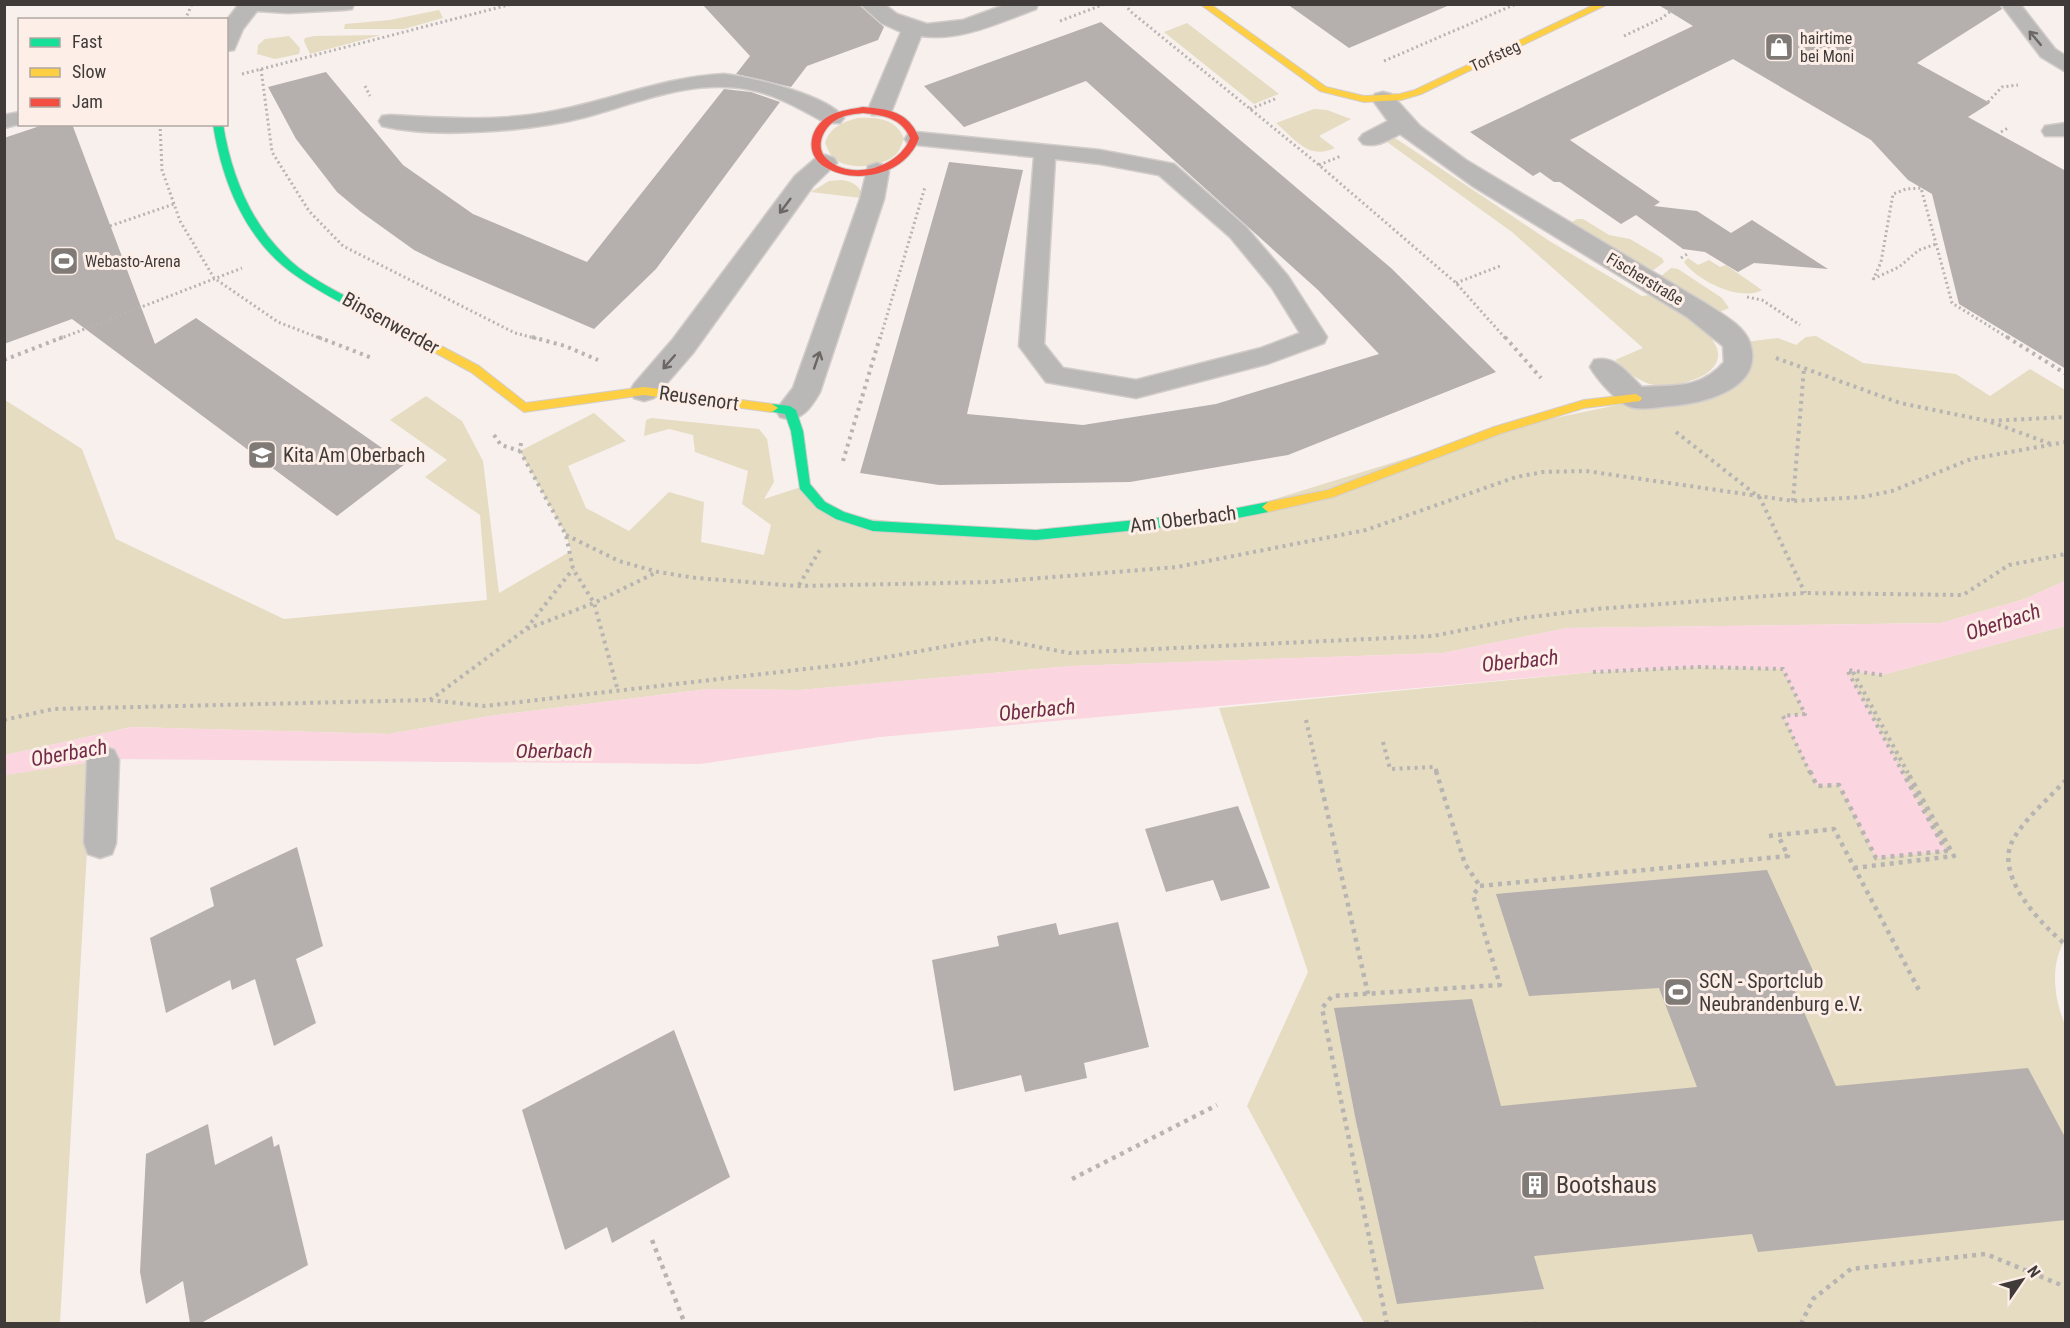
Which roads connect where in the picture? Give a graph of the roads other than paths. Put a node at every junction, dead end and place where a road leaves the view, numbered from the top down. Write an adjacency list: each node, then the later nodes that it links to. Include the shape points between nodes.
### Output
1 (252, 4): 2 (street); 9 (street, via 232,28)
2 (344, 4)
3 (870, 4): 8 (street, via 885,18)
4 (1028, 4): 8 (street, via 971,25)
5 (1204, 4): 11 (street, via 1312,84 1342,95)
6 (1604, 4): 11 (street, Torfsteg, via 1418,92)
7 (2010, 4): 10 (lane, one-way to 7, via 2048,53)
8 (913, 30): 12 (street)
9 (228, 39)
10 (2066, 66)
11 (1383, 99): 15 (street, Fischerstraße)
12 (880, 110): 13 (street); 18 (street, via 906,121)
13 (833, 118): 14 (lane, via 777,91 720,80 665,87 556,118 507,125); 20 (street, via 815,135 813,145)
14 (390, 121)
15 (1401, 124): 17 (street); 24 (street, Fischerstraße, via 1481,179 1696,310 1736,343 1738,364 1722,383 1693,394)
16 (218, 126): 23 (street, Binsenwerder, via 219,151 238,198 276,254 297,271 476,369 524,408)
17 (1371, 139)
18 (928, 140): 19 (lane); 21 (street, via 905,159)
19 (1045, 152): 19 (lane, via 1166,169 1238,232 1280,282 1315,337 1268,354 1136,389 1055,376 1030,346)
20 (825, 164): 21 (street, via 848,172); 23 (street, Reusenort, one-way to 23, via 804,181 683,346)
21 (877, 171): 25 (street, one-way to 21, via 806,392 872,199)
22 (1604, 367): 24 (street)
23 (648, 386): 25 (street, Reusenort)
24 (1636, 398): 25 (street, Am Oberbach, via 1584,404 1498,430 1329,494 1217,517 1036,535 873,526 840,516 821,505 804,486 797,430)
25 (790, 410)
26 (104, 760): 27 (lane)
27 (100, 843)

